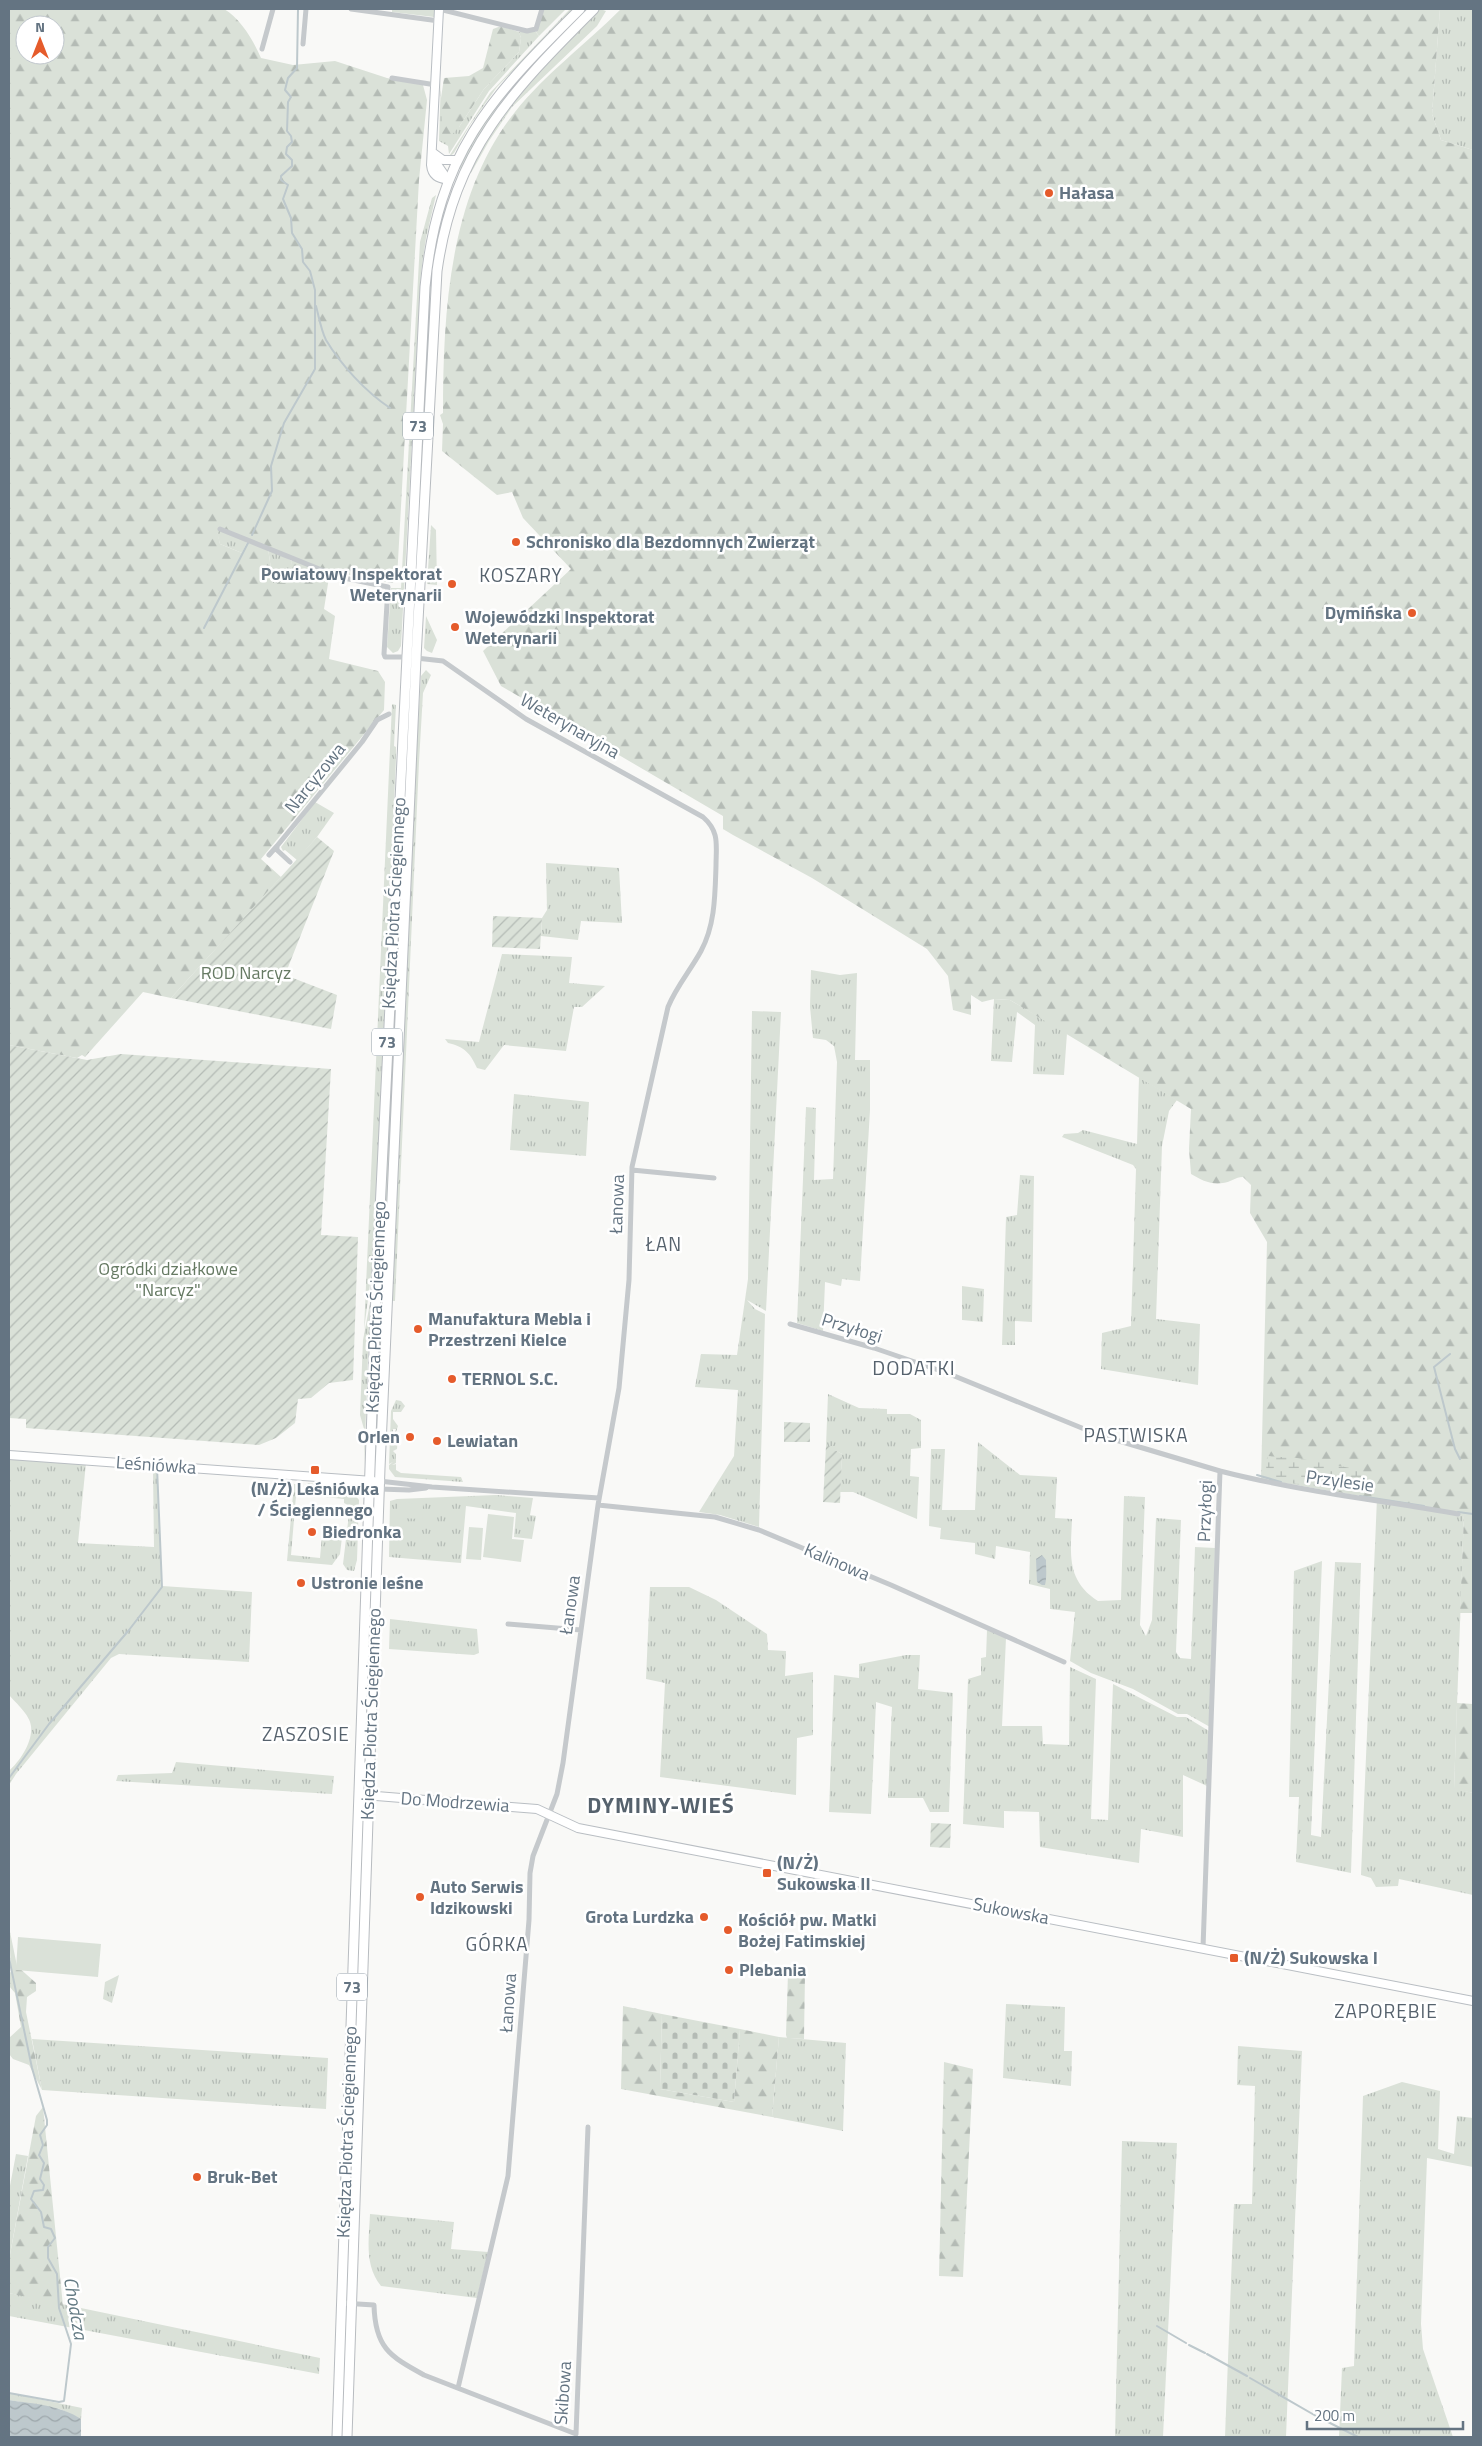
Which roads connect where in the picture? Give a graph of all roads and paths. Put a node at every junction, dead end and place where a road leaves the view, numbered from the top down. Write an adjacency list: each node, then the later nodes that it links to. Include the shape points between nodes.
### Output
1 (273, 9): 10 (street)
2 (306, 9): 9 (street)
3 (351, 9): 8 (street)
4 (439, 9): 5 (street, via 531,31 536,29); 8 (street)
5 (542, 9)
6 (580, 9): 14 (main road, 73, via 502,90 481,117)
7 (594, 9): 16 (main road, 73, via 501,108 474,150)
8 (439, 21): 12 (street)
9 (303, 44)
10 (262, 49)
11 (392, 78): 12 (street)
12 (436, 85): 13 (street)
13 (432, 154): 14 (street, via 443,160); 15 (street)
14 (457, 160): 15 (main road, 73)
15 (448, 180): 16 (main road); 18 (main road, Księdza Piotra Ściegiennego / 73, via 431,238 425,287)
16 (458, 185): 19 (main road, Księdza Piotra Ściegiennego / 73, via 442,239 434,300)
17 (220, 529): 18 (street, Weterynaryjna, via 339,577 388,587 384,654 385,657)
18 (406, 657): 19 (street, Weterynaryjna); 30 (main road, Księdza Piotra Ściegiennego / 73)
19 (416, 658): 21 (street, Weterynaryjna, via 443,661 526,720 704,817); 31 (main road, Księdza Piotra Ściegiennego / 73)
20 (389, 714): 22 (street, Narcyzowa, via 377,720)
21 (716, 831): 25 (street, Łanowa, via 712,922 701,950 674,992 668,1008)
22 (277, 846): 23 (street, Narcyzowa); 24 (street, via 277,850)
23 (269, 855)
24 (290, 862)
25 (632, 1170): 26 (street); 32 (street, Łanowa, via 629,1280 619,1388)
26 (714, 1178)
27 (790, 1324): 29 (street, Przyłogi, via 947,1373 1099,1435)
28 (9, 1454): 30 (street, Leśniówka, via 304,1476)
29 (1220, 1471): 34 (street, Przylesie, via 1324,1494 1362,1497); 41 (street, Przyłogi)
30 (369, 1484): 31 (street); 38 (main road, Księdza Piotra Ściegiennego / 73)
31 (379, 1485): 32 (street); 39 (main road, Księdza Piotra Ściegiennego / 73)
32 (599, 1498): 33 (street, Łanowa)
33 (598, 1505): 36 (street, Łanowa); 37 (street, Kalinowa, via 715,1517 752,1527)
34 (1458, 1514)
35 (508, 1624): 36 (street)
36 (581, 1630): 40 (street, Łanowa, via 563,1763)
37 (1064, 1662)
38 (359, 1793): 39 (street, Do Modrzewia); 44 (main road, Księdza Piotra Ściegiennego / 73)
39 (368, 1796): 40 (street, Do Modrzewia, via 523,1807); 45 (main road, Księdza Piotra Ściegiennego / 73)
40 (550, 1815): 41 (street, Sukowska, via 578,1828); 46 (street, Łanowa, via 533,1856 530,1873 508,2176)
41 (1203, 1948): 42 (street, Sukowska)
42 (1473, 2001)
43 (588, 2127): 46 (street, Skibowa, via 576,2434)
44 (342, 2303): 45 (street, Skibowa); 47 (main road, Księdza Piotra Ściegiennego / 73)
45 (352, 2304): 46 (street, Skibowa, via 374,2304 378,2337 397,2360); 48 (main road, Księdza Piotra Ściegiennego / 73)
46 (458, 2388)
47 (337, 2437)
48 (347, 2437)

